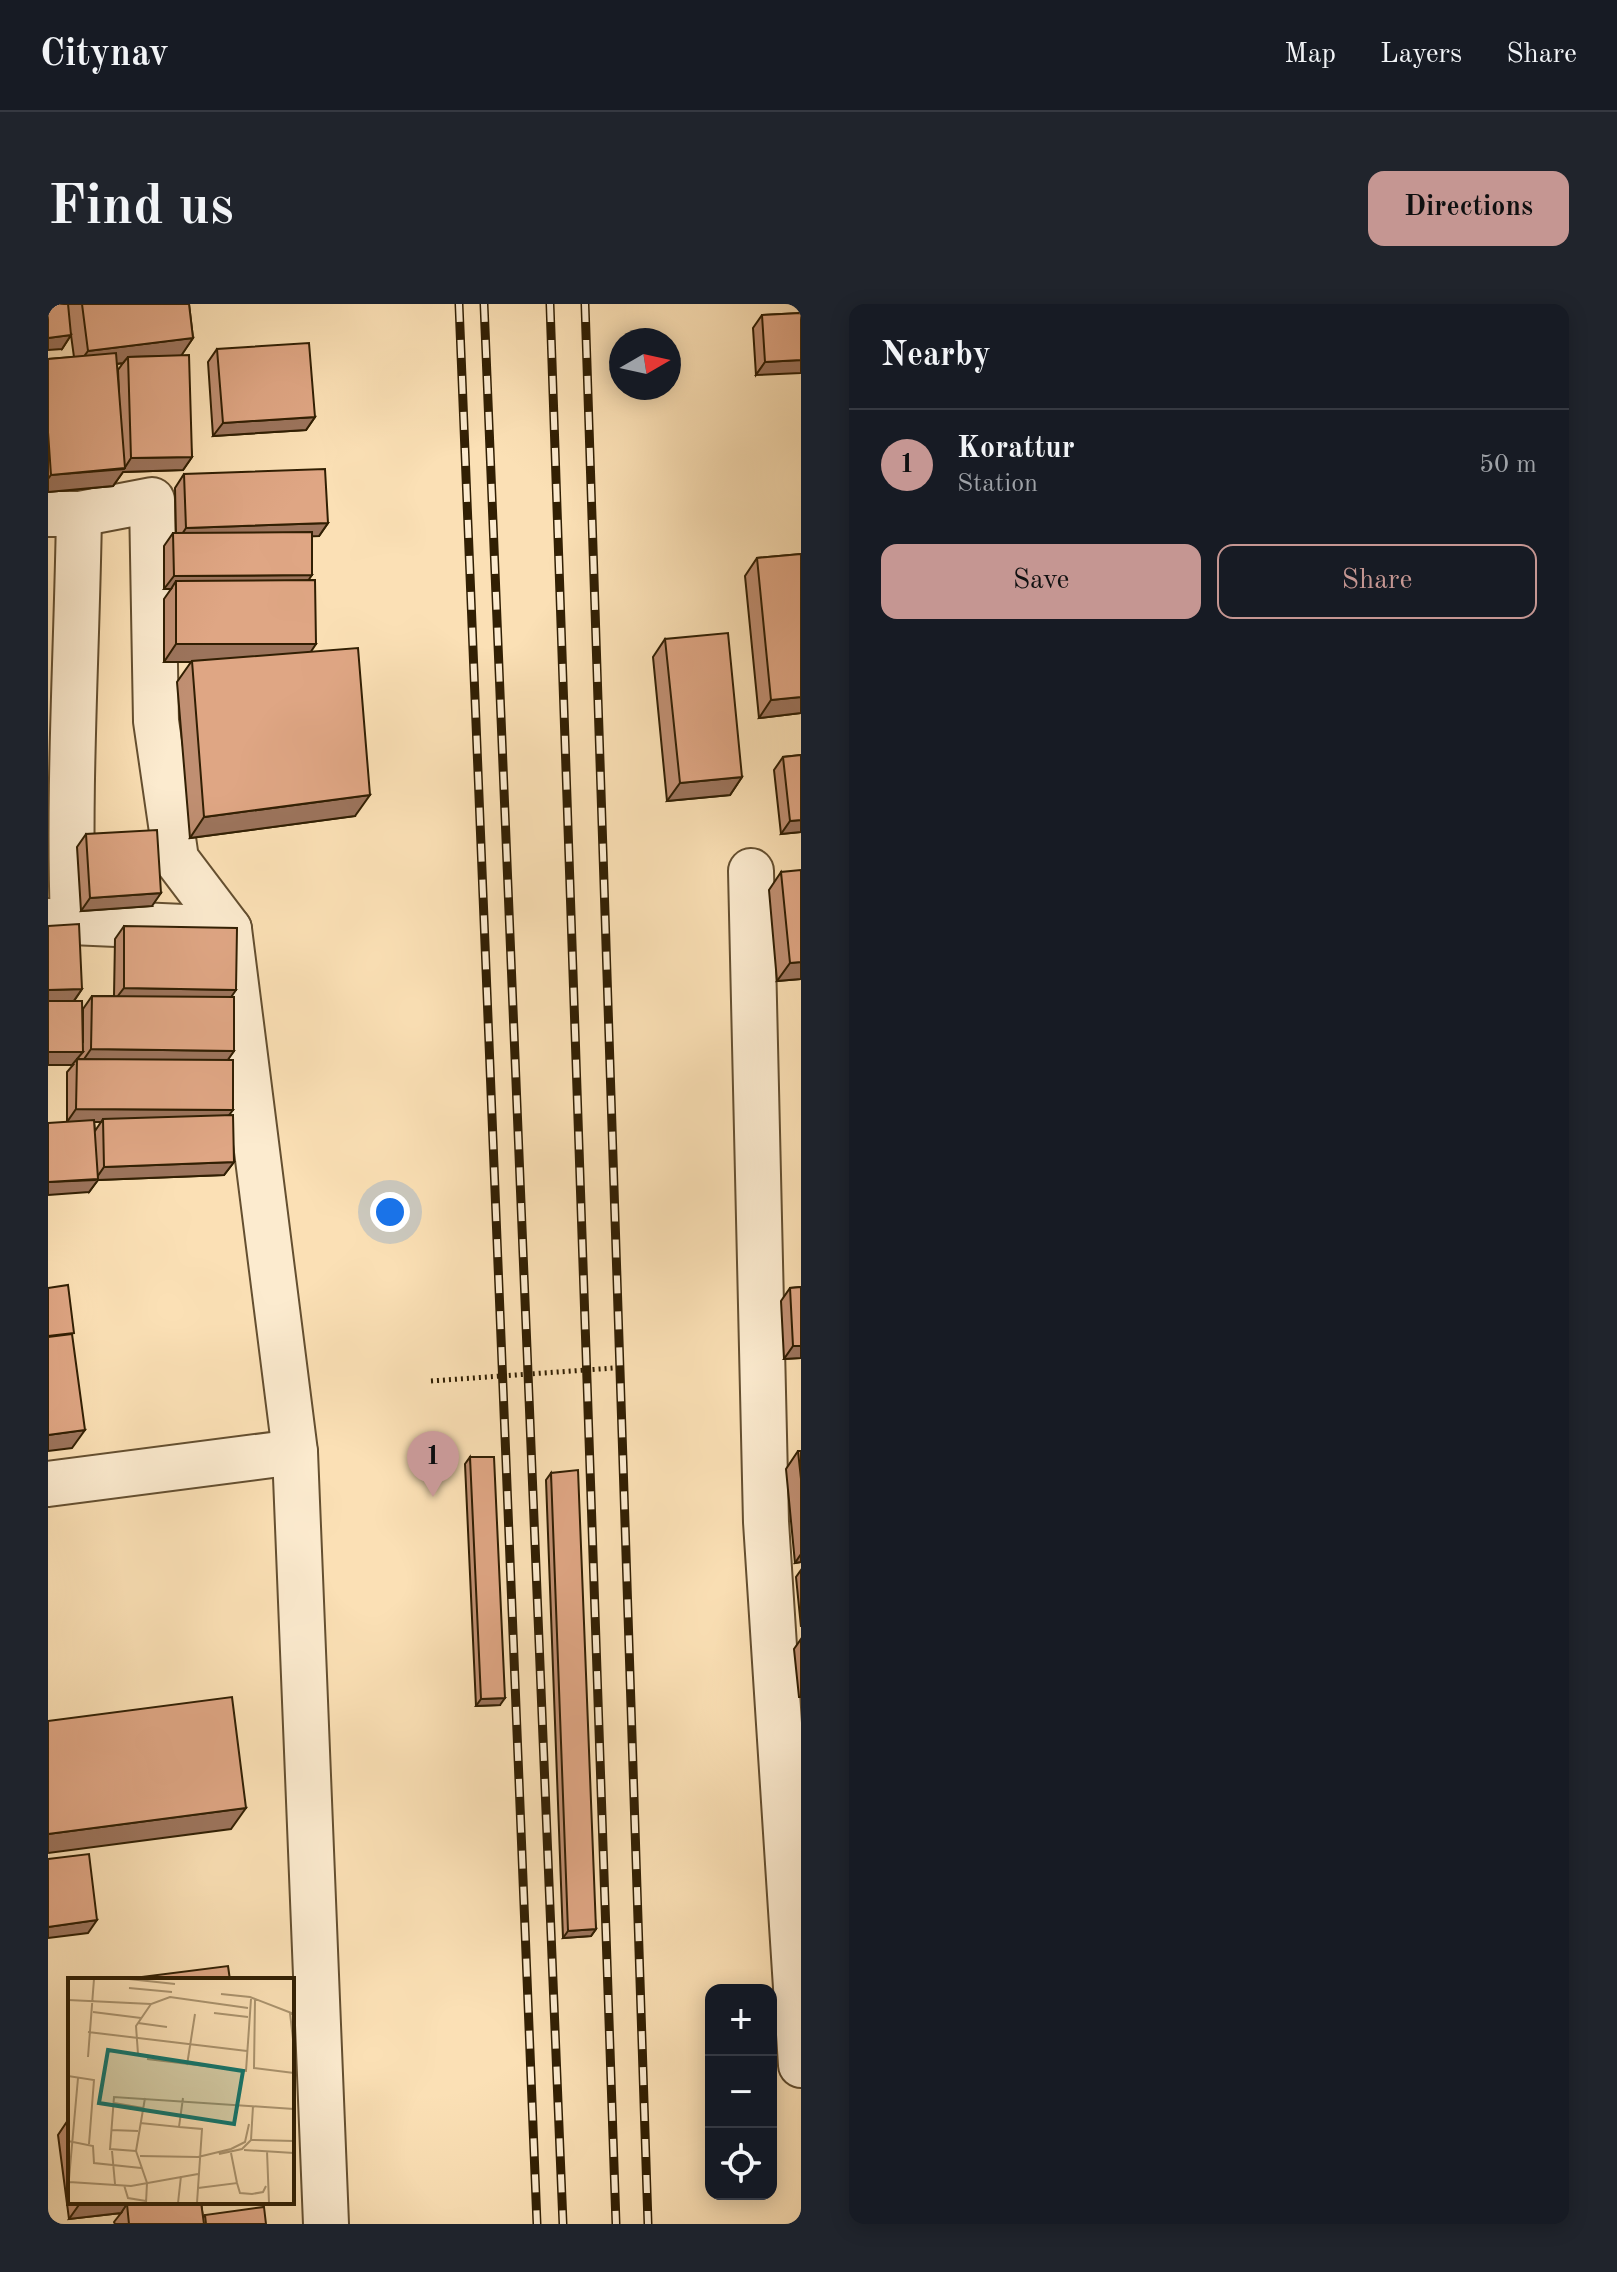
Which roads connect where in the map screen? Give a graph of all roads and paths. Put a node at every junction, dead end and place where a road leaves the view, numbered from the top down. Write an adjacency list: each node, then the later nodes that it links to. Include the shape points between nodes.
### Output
1 (64, 514): 3 (street, via 77,691); 4 (street, via 152,500 156,721 176,859)
2 (751, 871): 7 (street)
3 (60, 922): 4 (street)
4 (229, 929): 8 (street)
5 (614, 1368): 6 (path, bridge)
6 (431, 1381)
7 (782, 1439): 10 (street)
8 (295, 1452): 9 (street); 11 (street)
9 (48, 1484)
10 (801, 2065)
11 (326, 2224)

